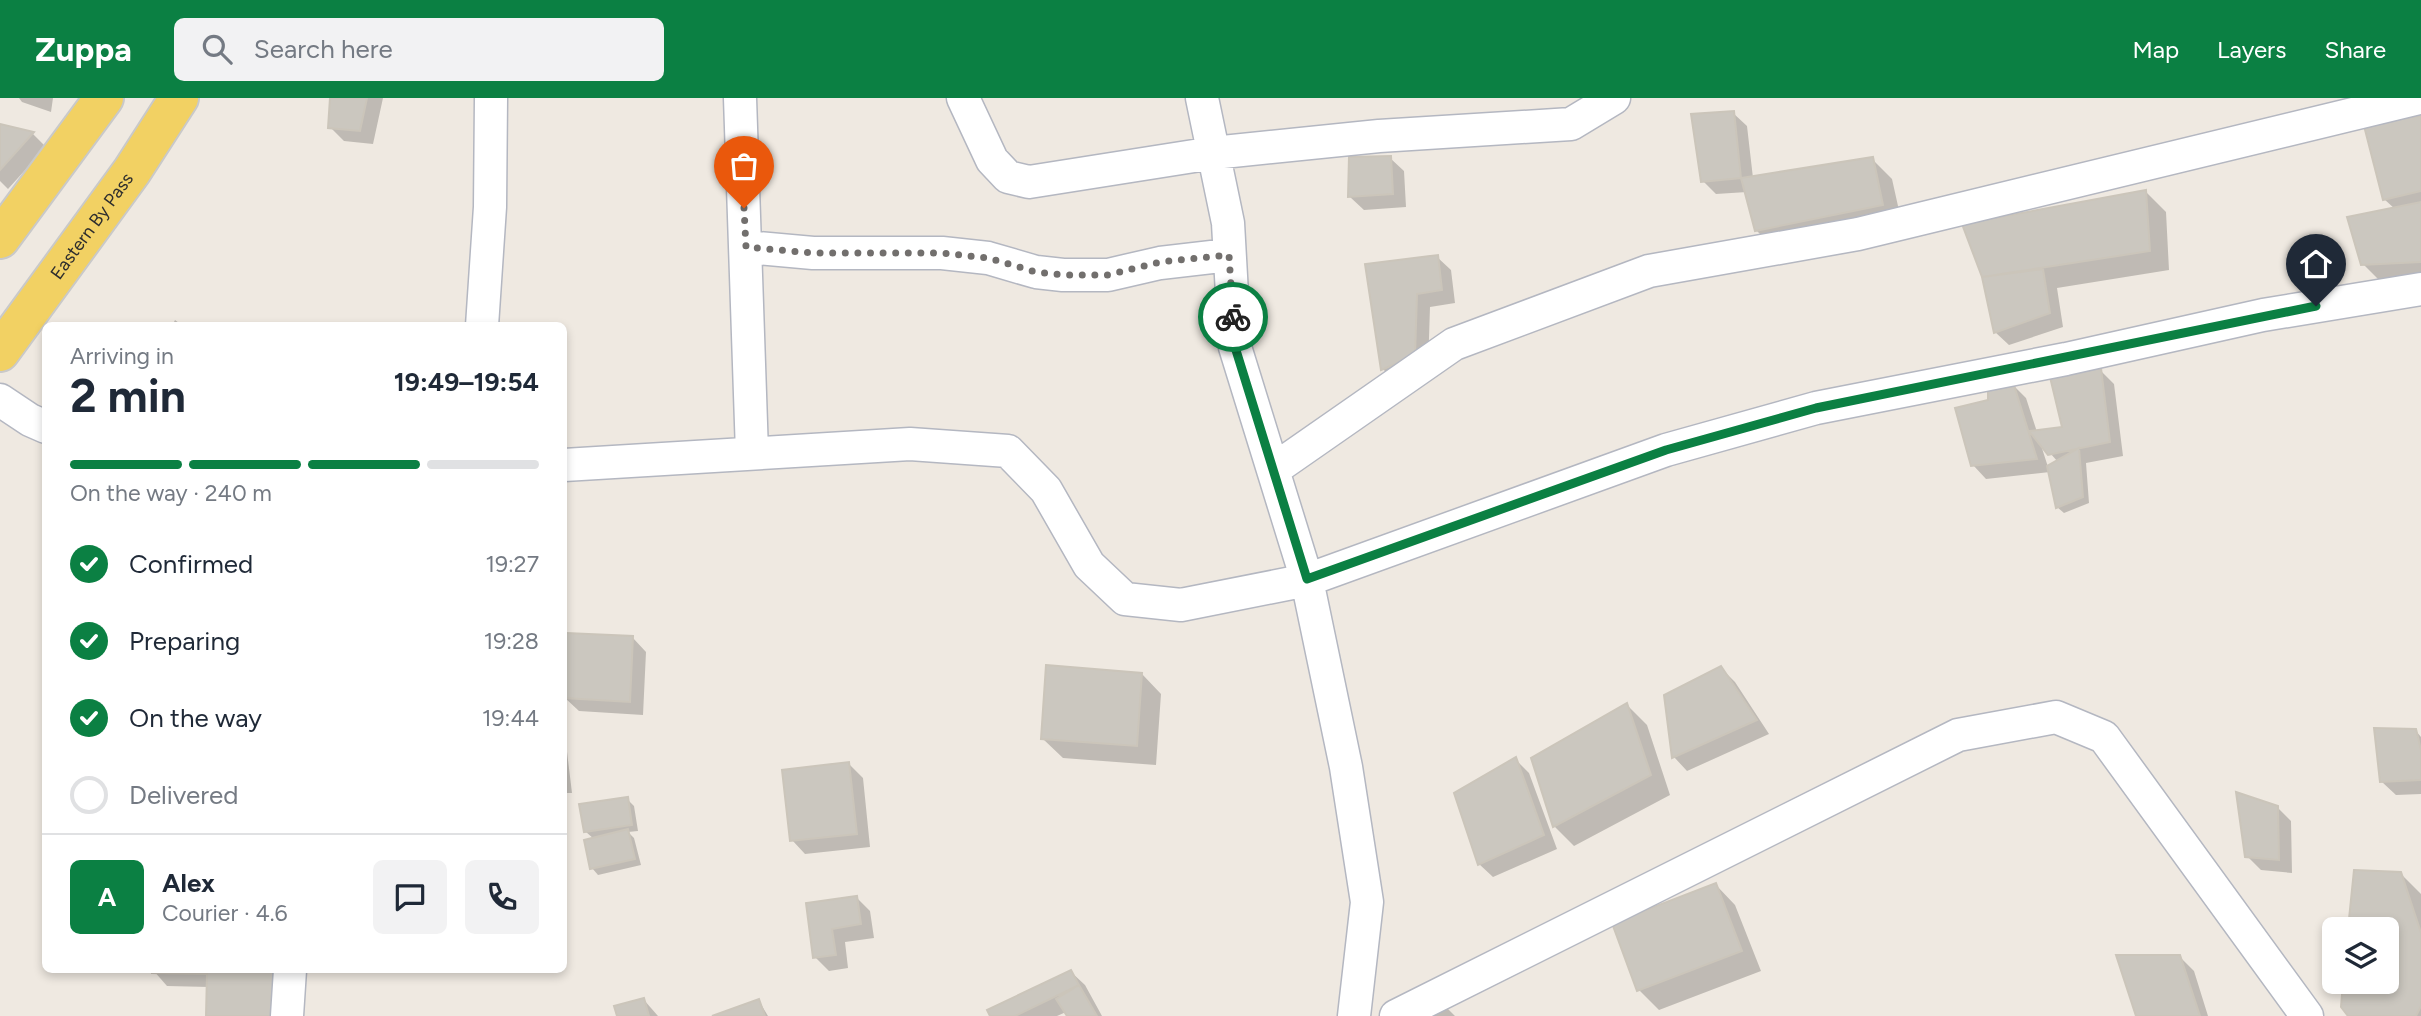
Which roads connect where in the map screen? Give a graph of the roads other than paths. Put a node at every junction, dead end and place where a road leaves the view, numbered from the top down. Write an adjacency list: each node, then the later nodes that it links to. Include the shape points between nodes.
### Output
1 (179, 98): 15 (main road, Eastern By Pass, via 132,171)
2 (491, 98): 14 (street)
3 (740, 98): 11 (street)
4 (962, 98): 9 (street, via 992,160 1008,177 1030,182)
5 (1202, 98): 9 (street)
6 (1614, 98): 9 (street, via 1571,124 1379,136)
7 (2419, 98): 20 (street, via 1858,234 1649,271 1454,344)
8 (100, 101): 10 (main road)
9 (1213, 153): 12 (street)
10 (0, 239)
11 (746, 247): 12 (street, via 813,253 942,253 1063,275 1108,275 1160,262); 18 (street)
12 (1229, 255): 20 (street, via 1235,347)
13 (2421, 289): 21 (street, via 2263,315 1816,408 1666,450)
14 (482, 322)
15 (0, 352)
16 (0, 400): 17 (street)
17 (42, 425)
18 (752, 453): 19 (street); 21 (street, via 910,444 1008,451 1046,490 1090,565 1125,599 1181,605)
19 (567, 465)
20 (1273, 470): 21 (street)
21 (1307, 579): 24 (street, via 1346,767 1367,902)
22 (290, 973): 23 (street)
23 (287, 1016)
24 (1354, 1016)
25 (1396, 1016): 26 (street, via 1958,735 2056,717 2104,737)
26 (2307, 1016)

